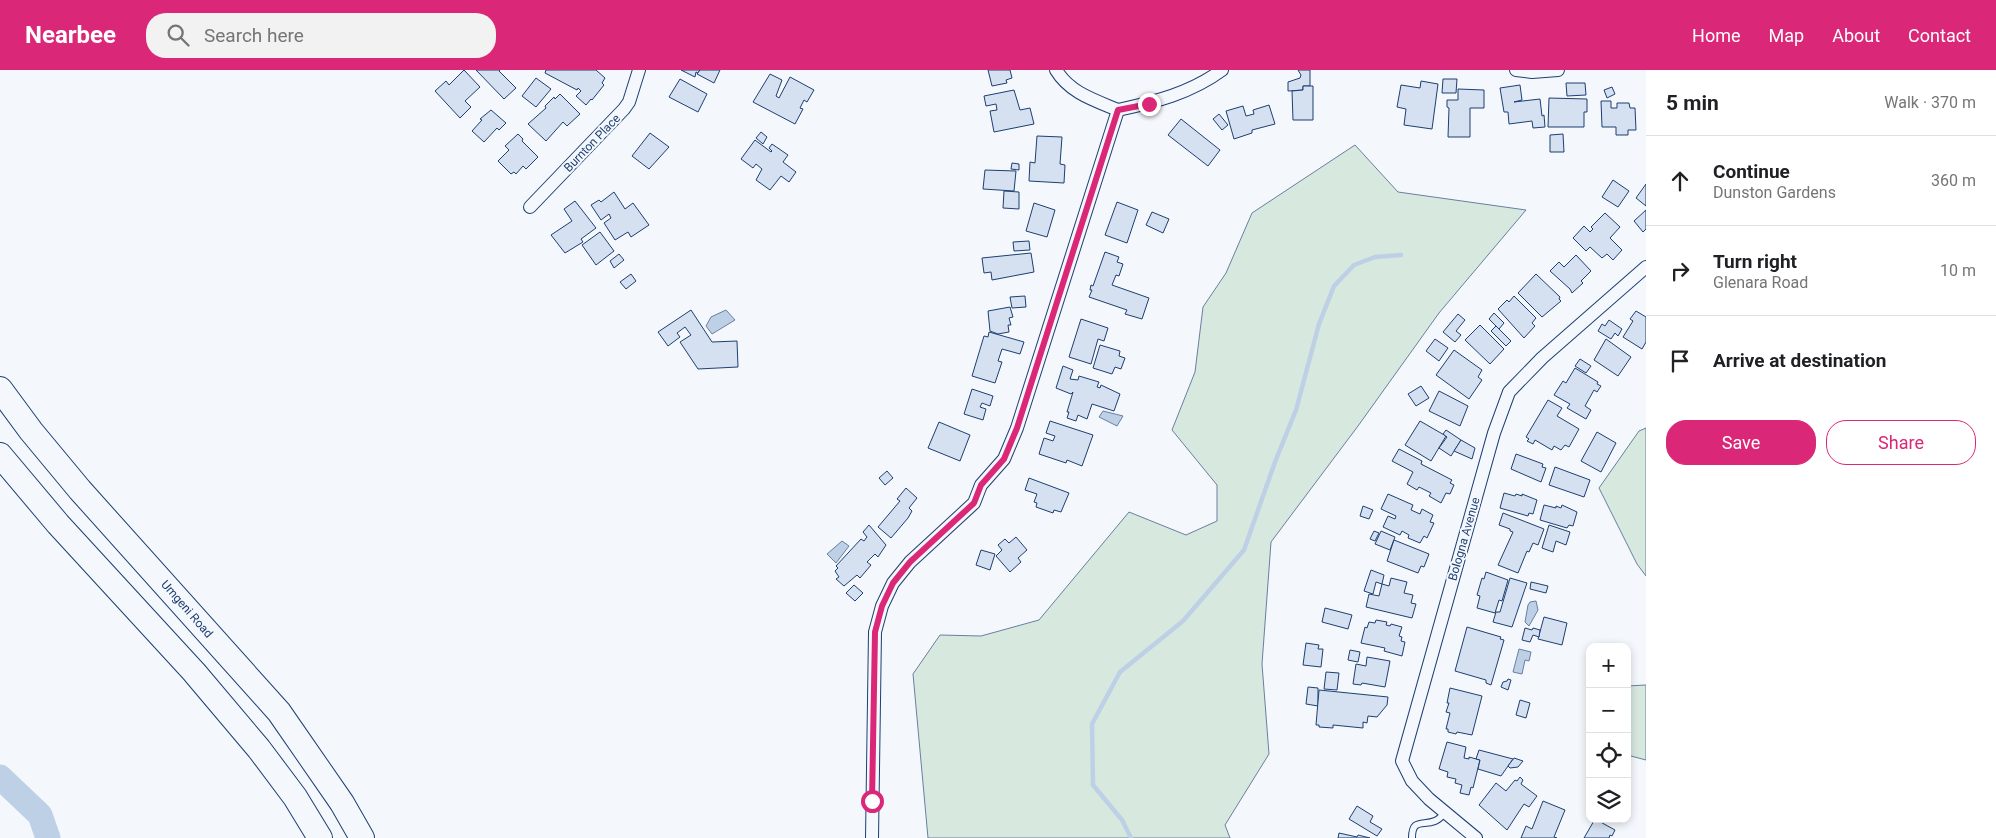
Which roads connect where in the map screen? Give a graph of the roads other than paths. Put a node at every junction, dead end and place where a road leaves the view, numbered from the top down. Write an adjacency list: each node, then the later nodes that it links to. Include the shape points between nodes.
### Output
1 (639, 70): 7 (street, Burnton Place, via 624,109)
2 (1056, 70): 6 (street, via 1063,82 1079,93)
3 (1222, 70): 6 (street, via 1189,91)
4 (1516, 70): 5 (street)
5 (1558, 70)
6 (1118, 110): 14 (street, via 1017,428 1004,459 981,485 974,503 910,562 893,583 882,606 875,632)
7 (530, 207)
8 (1646, 267): 11 (street, Bologna Avenue, via 1542,358 1509,392 1494,433 1402,761 1412,781)
9 (0, 389): 13 (highway, Umgeni Road, via 80,490 279,712 342,803)
10 (0, 456): 12 (highway, via 259,749 295,797)
11 (1445, 812): 15 (lane, via 1433,822 1412,828); 16 (street, Bologna Avenue)
12 (320, 838)
13 (362, 838)
14 (872, 838)
15 (1412, 838)
16 (1476, 838)

